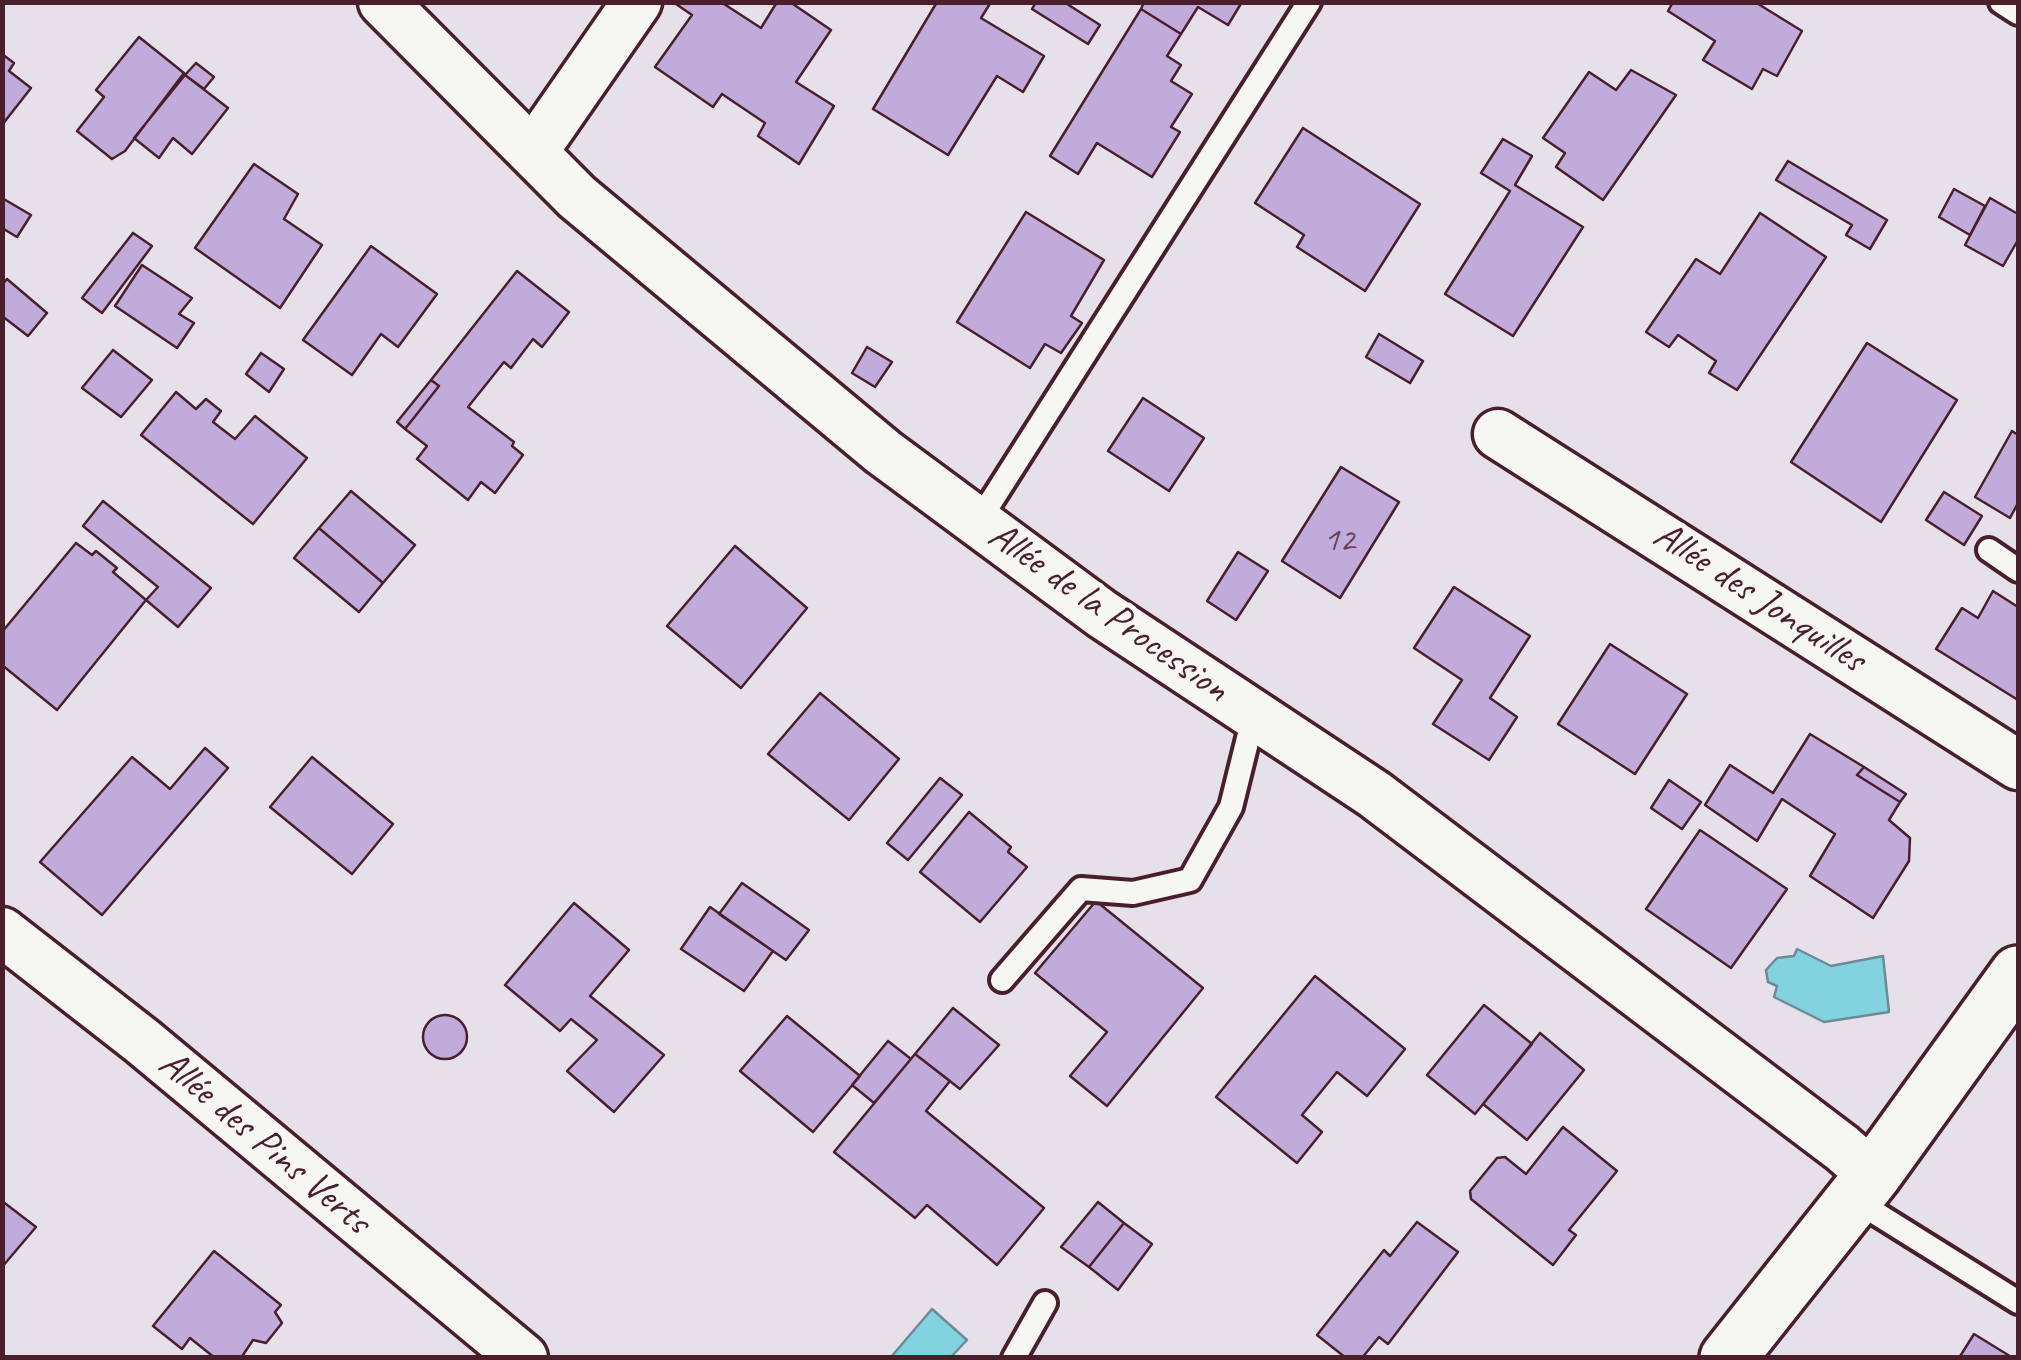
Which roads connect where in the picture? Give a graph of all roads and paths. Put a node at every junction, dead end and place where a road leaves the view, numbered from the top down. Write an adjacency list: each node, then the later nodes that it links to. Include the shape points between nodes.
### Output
1 (383, 2): 6 (street, Allée de la Procession)
2 (636, 2): 6 (street)
3 (1309, 2): 8 (lane)
4 (2000, 2): 5 (lane)
5 (2018, 13)
6 (532, 152): 8 (street, Allée de la Procession, via 868,439)
7 (1498, 434): 12 (street, Allée des Jonquilles)
8 (978, 522): 11 (street, Allée de la Procession)
9 (1989, 550): 10 (lane)
10 (2018, 570)
11 (1254, 714): 15 (lane, via 1231,807 1190,880 1133,893 1081,889); 16 (street, Allée de la Procession, via 1374,794 1842,1148)
12 (2018, 765)
13 (2, 932): 19 (street, Allée des Pins Verts)
14 (2018, 974): 16 (main road)
15 (1002, 980)
16 (1863, 1187): 17 (lane); 21 (main road)
17 (2018, 1302)
18 (1045, 1303): 20 (lane)
19 (522, 1358)
20 (1014, 1358)
21 (1728, 1358)

